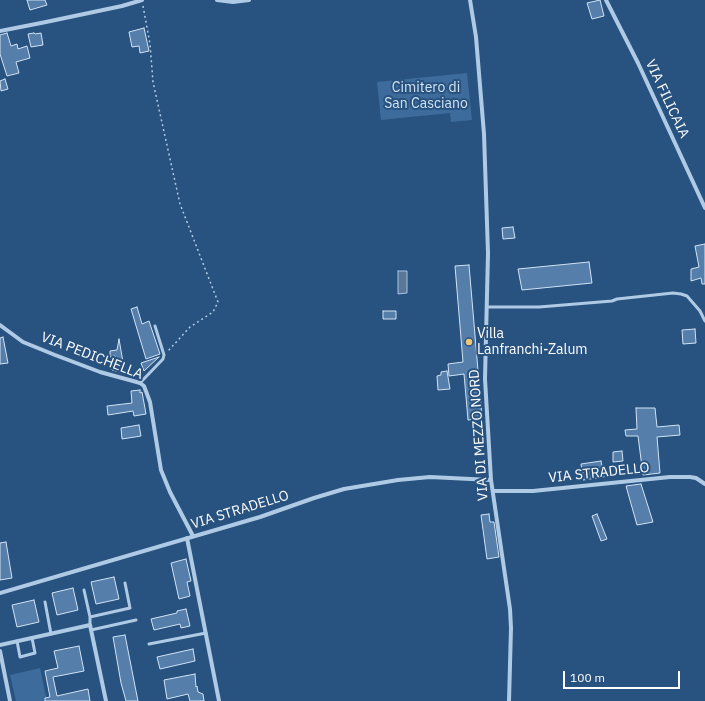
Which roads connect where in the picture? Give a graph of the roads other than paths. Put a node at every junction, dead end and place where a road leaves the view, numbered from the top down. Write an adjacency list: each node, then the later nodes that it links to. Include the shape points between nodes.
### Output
1 (142, 0): 6 (street)
2 (217, 0): 3 (street)
3 (249, 0)
4 (470, 0): 8 (street, VIA DI MEZZO NORD, via 476,37 485,141)
5 (606, 0): 7 (street, VIA FILICAIA)
6 (0, 31)
7 (705, 208)
8 (487, 307): 9 (lane, via 539,307 673,293 687,296); 13 (street, VIA DI MEZZO NORD, via 485,379)
9 (705, 321)
10 (0, 325): 12 (street, VIA PEDICHELLA, via 23,342 100,372)
11 (155, 326): 12 (lane, via 163,359)
12 (140, 383): 16 (street, VIA PEDICHELLA, via 146,390 150,402 160,470)
13 (491, 480): 15 (street, VIA DI MEZZO NORD); 16 (street, VIA STRADELLO, via 430,477 344,489)
14 (705, 484): 15 (street, VIA STRADELLO, via 696,478 670,477 533,491)
15 (493, 491): 36 (street, VIA DI MEZZO NORD, via 510,609)
16 (193, 536): 17 (street, VIA STRADELLO)
17 (187, 538): 20 (street, VIA STRADELLO); 26 (street)
18 (125, 583): 22 (lane, via 130,608)
19 (84, 590): 22 (lane)
20 (0, 593)
21 (45, 602): 27 (lane)
22 (90, 617): 24 (lane)
23 (136, 620): 25 (lane)
24 (90, 625): 25 (street); 27 (street)
25 (91, 630): 34 (street)
26 (206, 633): 30 (lane); 35 (street)
27 (51, 634): 28 (street)
28 (32, 638): 29 (street); 29 (lane, via 36,653 20,657)
29 (17, 641): 31 (street)
30 (149, 644)
31 (0, 645)
32 (0, 651): 33 (street)
33 (10, 701)
34 (106, 701)
35 (219, 701)
36 (509, 701)

